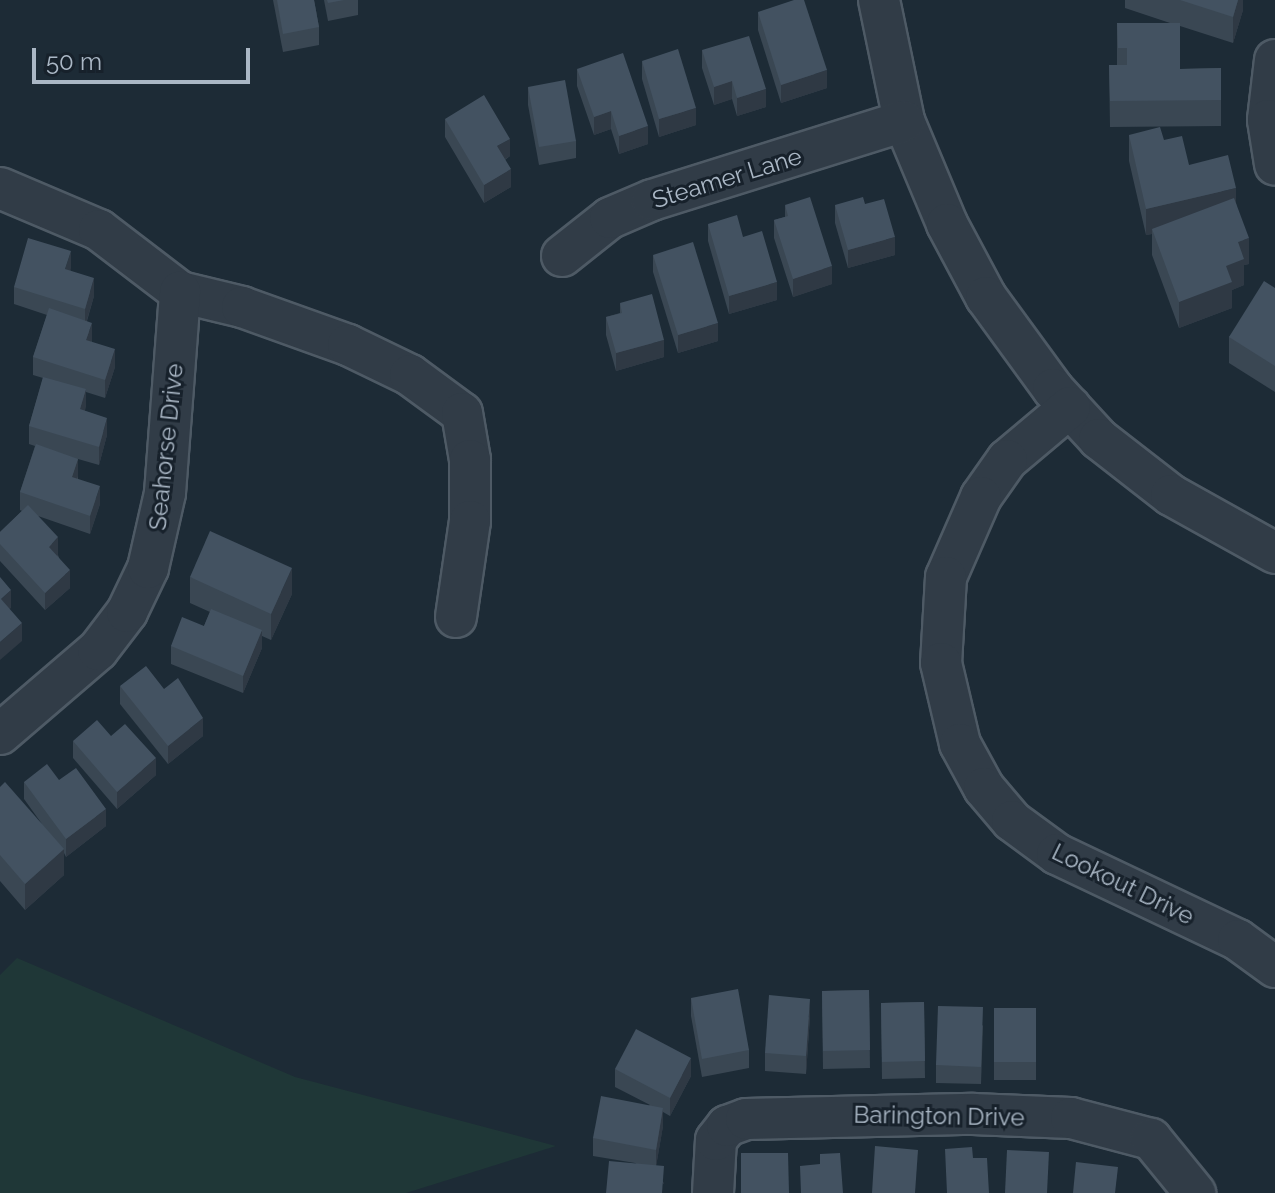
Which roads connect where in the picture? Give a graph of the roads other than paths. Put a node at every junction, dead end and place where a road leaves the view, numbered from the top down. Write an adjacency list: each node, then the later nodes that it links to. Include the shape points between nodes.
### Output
1 (879, 0): 3 (street)
2 (1275, 60): 4 (street, via 1268,120)
3 (904, 121): 6 (street, Steamer Lane, via 652,200 610,218); 8 (street, via 947,224 986,297)
4 (1275, 164)
5 (0, 188): 7 (street, via 99,230)
6 (562, 256)
7 (180, 292): 10 (street, via 242,307 348,345 410,375 462,413 470,460 470,521); 11 (street, Seahorse Drive, via 165,493 148,568 127,612 98,650)
8 (1070, 407): 9 (street, via 1099,439 1171,495); 12 (street, Lookout Drive, via 1007,460 981,497 946,577 941,663 960,744 984,788 1012,821 1057,854 1238,940)
9 (1275, 553)
10 (456, 617)
11 (0, 734)
12 (1275, 967)
13 (713, 1193): 14 (street, Barington Drive, via 716,1140 727,1126 746,1119 973,1114 1071,1118 1151,1139)
14 (1195, 1193)

